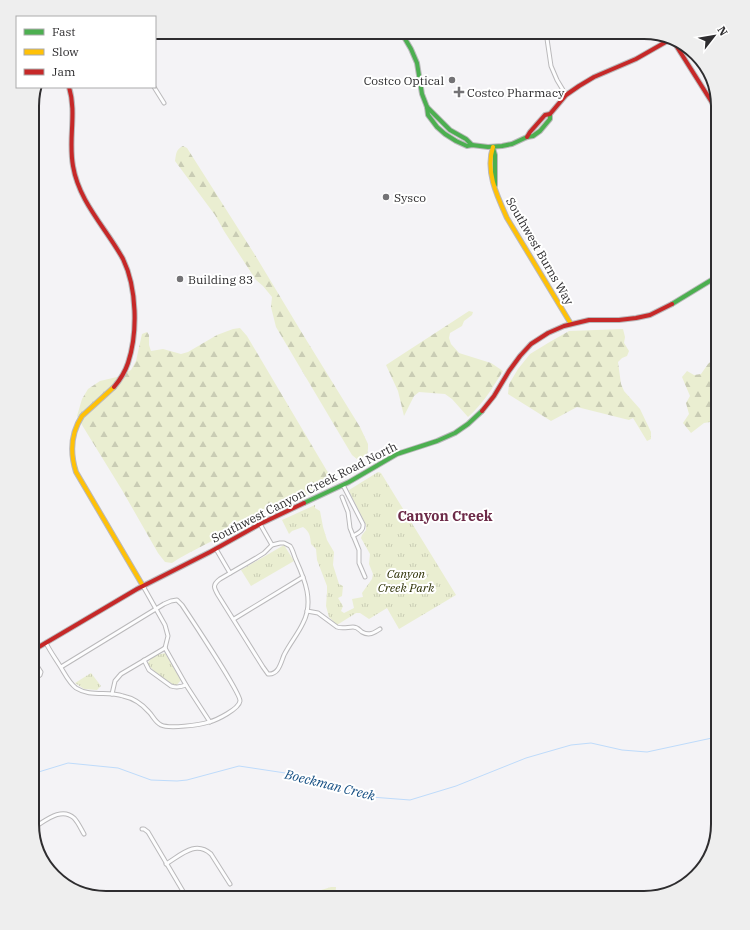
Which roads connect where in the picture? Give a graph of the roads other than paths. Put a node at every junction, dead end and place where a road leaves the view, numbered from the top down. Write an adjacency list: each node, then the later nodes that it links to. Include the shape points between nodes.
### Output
1 (405, 39): 10 (street, via 417,63 428,115 437,127 461,144)
2 (547, 39): 7 (street, via 551,66)
3 (664, 43): 7 (street, via 589,80)
4 (677, 48): 8 (street)
5 (69, 88): 22 (street, via 73,100 71,160 75,176 84,198 124,263 130,282 133,314 133,335 128,363 113,388 80,420 73,442 74,460 82,482)
6 (155, 88): 9 (street)
7 (566, 95): 10 (street, via 550,114 550,119 533,136 512,144)
8 (710, 100)
9 (164, 103)
10 (493, 147): 12 (street, Southwest Burns Way, via 490,155 492,180 505,214)
11 (711, 280): 12 (street, Southwest Canyon Creek Road North, via 650,315 628,320 589,320)
12 (571, 324): 13 (street, Southwest Canyon Creek Road North, via 548,333 528,347 489,403 464,427 442,439 393,456)
13 (343, 485): 15 (street, Southwest Canyon Creek Road North); 16 (street, via 363,524 361,530)
14 (342, 497): 16 (street)
15 (260, 524): 17 (street); 18 (street, Southwest Canyon Creek Road North)
16 (353, 536): 21 (street, via 359,550 359,564)
17 (272, 545): 19 (street, via 264,553); 20 (street, via 284,543 290,546)
18 (216, 549): 19 (street); 22 (street, Southwest Canyon Creek Road North)
19 (230, 573): 25 (street, via 214,585)
20 (303, 577): 24 (street, via 307,589); 25 (street)
21 (365, 577)
22 (143, 586): 23 (street); 27 (street, Southwest Canyon Creek Road North)
23 (156, 609): 29 (street, via 166,628 168,638); 31 (street); 34 (street, via 169,601 180,602 239,694 238,705)
24 (307, 611): 25 (street, via 304,622 279,668 273,674 266,672); 26 (street, via 318,613 340,628 353,627 368,634)
25 (234, 619)
26 (380, 629)
27 (46, 643): 28 (street, Southwest Canyon Creek Road North); 31 (street)
28 (39, 647)
29 (165, 648): 30 (street); 32 (street)
30 (144, 660): 32 (street, via 149,670 167,684 175,687); 33 (street, via 118,677)
31 (61, 667): 33 (street, via 79,690)
32 (186, 685): 34 (street)
33 (112, 694): 34 (street, via 123,695 136,701 164,726)
34 (210, 722)
35 (39, 824): 37 (street, via 57,814 68,814 74,818)
36 (142, 829): 38 (street, via 147,831)
37 (84, 834)
38 (166, 864): 39 (street, via 189,850 200,848 213,857); 40 (street)
39 (230, 884)
40 (183, 891)

